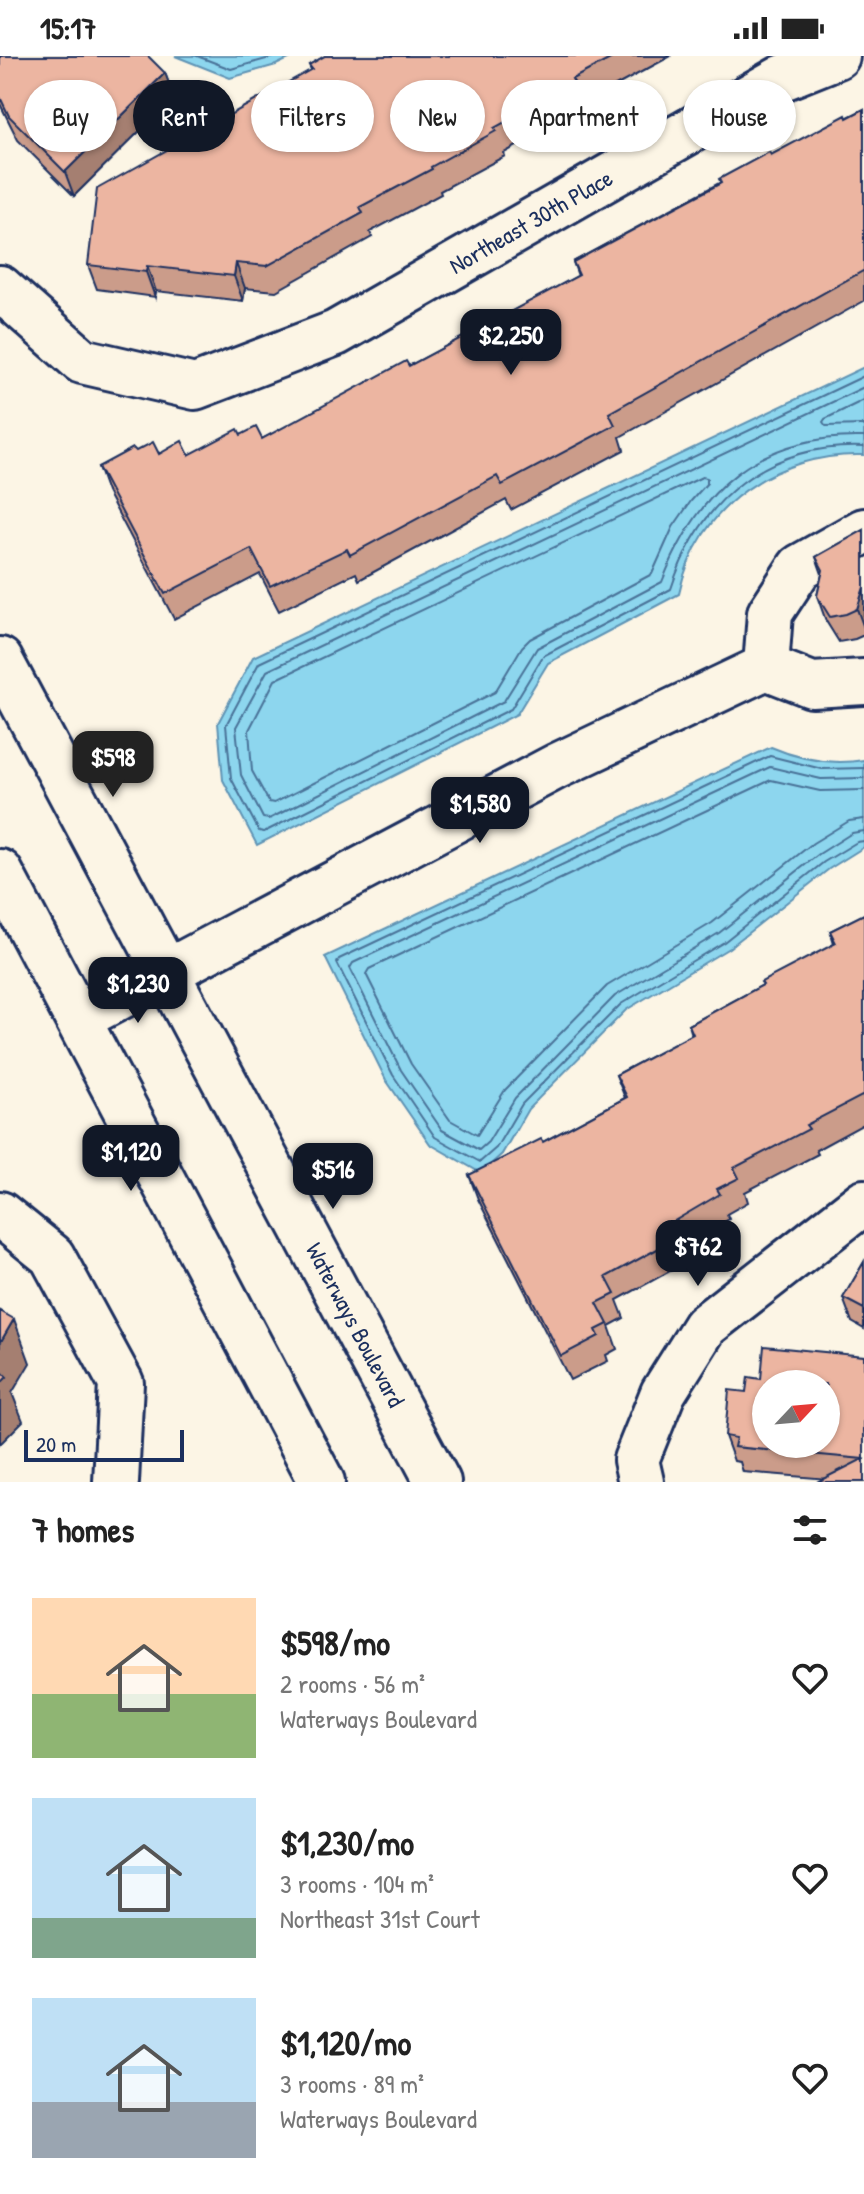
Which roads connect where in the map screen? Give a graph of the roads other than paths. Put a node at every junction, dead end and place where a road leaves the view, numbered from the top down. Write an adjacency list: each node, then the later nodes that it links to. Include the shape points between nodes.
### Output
1 (837, 56): 2 (street, Northeast 30th Place, via 782,78 336,333 195,387 82,361)
2 (0, 288)
3 (864, 531): 5 (street, via 800,567 770,613)
4 (0, 660): 8 (street, Waterways Boulevard)
5 (766, 667): 6 (street, via 812,685); 8 (street, via 557,766)
6 (864, 682)
7 (0, 872): 9 (street)
8 (167, 971): 9 (street); 15 (street, Waterways Boulevard)
9 (78, 1019): 14 (street)
10 (864, 1202): 12 (street, via 705,1326 663,1393)
11 (0, 1214): 13 (street, via 52,1256 121,1383)
12 (638, 1471)
13 (116, 1482)
14 (322, 1482)
15 (438, 1482)

